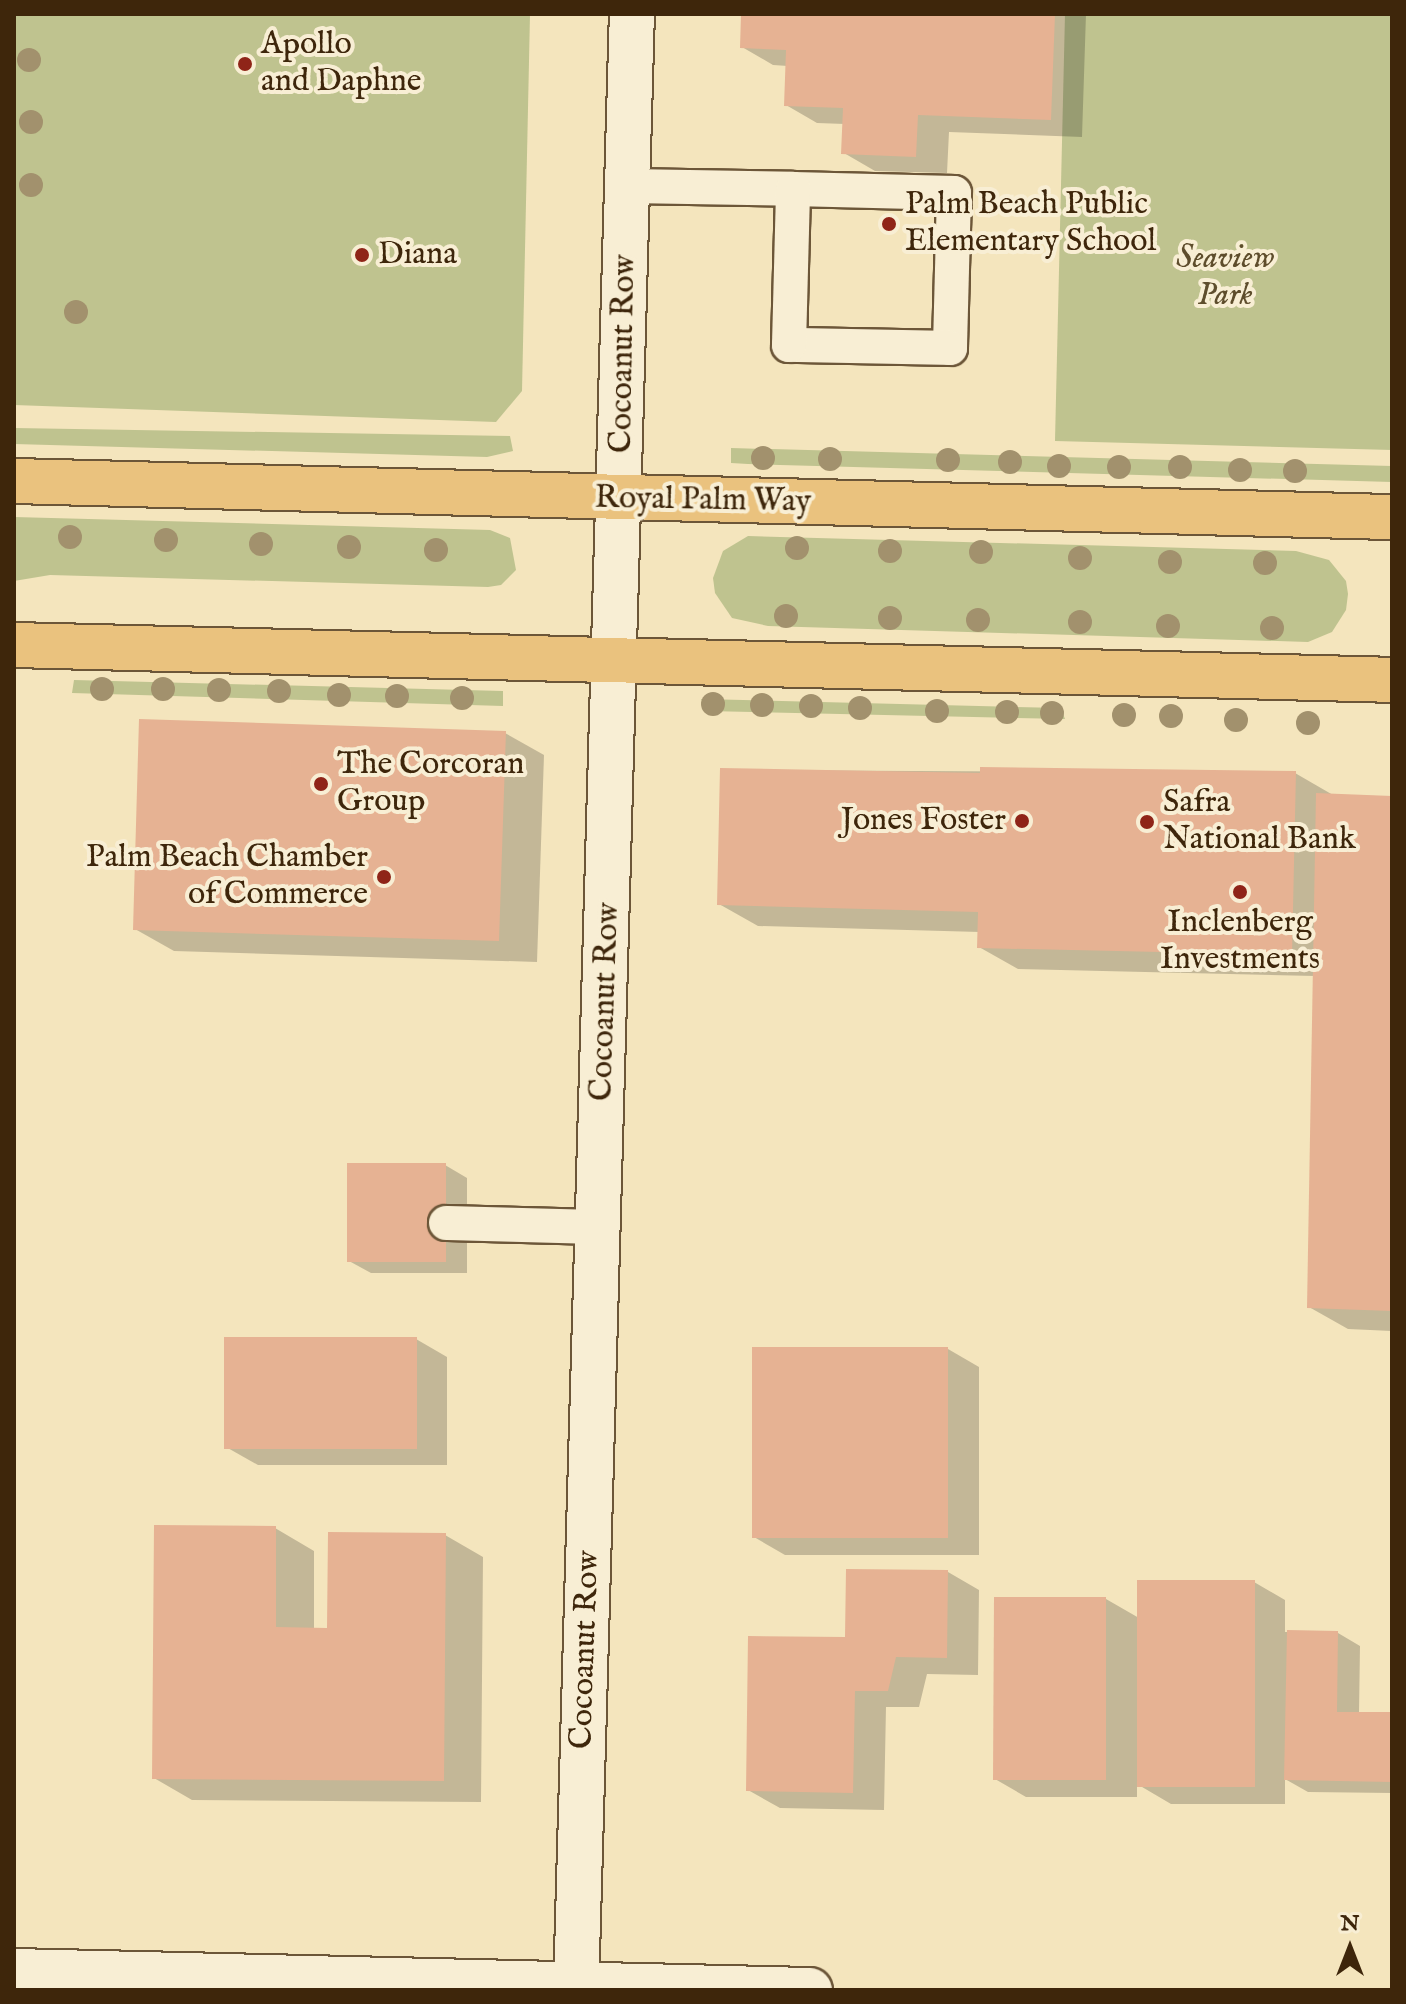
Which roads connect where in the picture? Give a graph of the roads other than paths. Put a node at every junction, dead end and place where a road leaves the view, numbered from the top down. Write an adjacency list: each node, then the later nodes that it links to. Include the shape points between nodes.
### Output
1 (632, 14): 2 (street, Cocoanut Row)
2 (629, 186): 3 (lane); 5 (street, Cocoanut Row)
3 (793, 189): 3 (lane, via 789,345 950,348 954,193)
4 (14, 481): 5 (main road, Royal Palm Way)
5 (620, 500): 6 (main road, Royal Palm Way); 8 (street, Cocoanut Row)
6 (1392, 517)
7 (14, 645): 8 (main road)
8 (615, 661): 9 (main road); 11 (street, Cocoanut Row)
9 (1392, 680)
10 (446, 1223): 11 (lane)
11 (598, 1227): 13 (street, Cocoanut Row)
12 (14, 1971): 13 (street)
13 (576, 1987): 14 (street)
14 (810, 1990)

